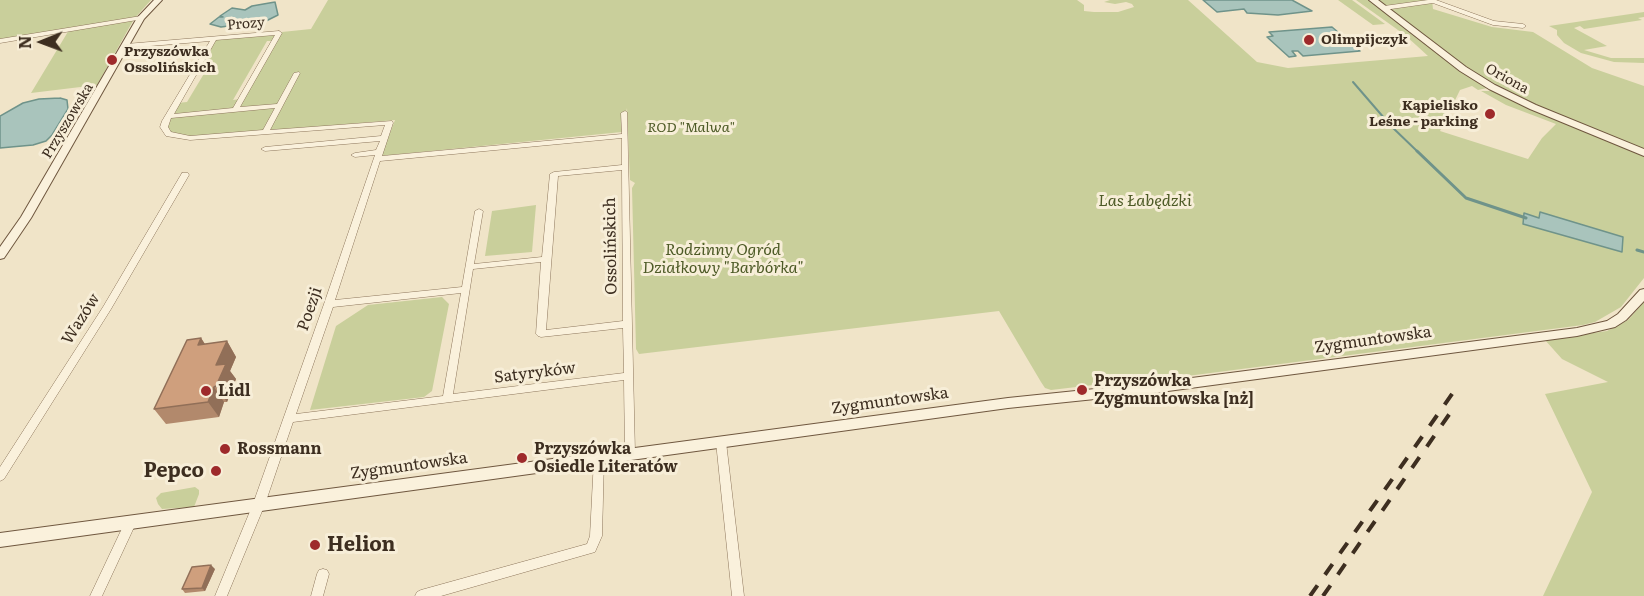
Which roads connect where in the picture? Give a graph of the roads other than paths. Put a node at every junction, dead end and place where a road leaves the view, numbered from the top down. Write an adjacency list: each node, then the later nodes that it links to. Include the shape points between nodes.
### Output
1 (158, 0): 5 (street, Przyszowska)
2 (1373, 0): 4 (street, Oriona)
3 (1432, 1): 4 (street); 6 (street, via 1493,23)
4 (1384, 8): 19 (street, Oriona, via 1492,87)
5 (141, 18): 8 (street); 9 (street, Przyszowska)
6 (1523, 26)
7 (214, 39): 9 (street, Prozy); 12 (street, Prozy, via 279,33); 14 (street)
8 (0, 41)
9 (126, 46): 25 (street, Przyszowska, via 26,218)
10 (297, 73): 11 (street)
11 (279, 106): 12 (street); 15 (street)
12 (235, 110): 14 (street)
13 (625, 113): 16 (street, Ossolińskich)
14 (170, 116): 15 (street, via 165,130 180,138)
15 (265, 133): 17 (street, Poezji, via 389,123)
16 (625, 136): 21 (street); 22 (street, Ossolińskich)
17 (384, 138): 18 (street); 21 (street, Poezji)
18 (265, 149)
19 (1644, 153)
20 (355, 155): 21 (street)
21 (378, 156): 30 (street, Poezji)
22 (625, 167): 26 (street, via 554,174); 31 (street, Ossolińskich)
23 (184, 175): 38 (street, Wazów, via 106,309)
24 (479, 211): 27 (street)
25 (0, 255)
26 (546, 259): 27 (street); 31 (street, via 541,334)
27 (470, 267): 28 (street)
28 (465, 290): 30 (street); 33 (street)
29 (1644, 293): 35 (street, Zygmuntowska, via 1622,317 1589,330)
30 (330, 304): 34 (street, Poezji)
31 (627, 324): 32 (street, Ossolińskich)
32 (628, 376): 33 (street, Satyryków); 36 (street, Ossolińskich)
33 (447, 400): 34 (street, Satyryków)
34 (288, 419): 39 (street, Poezji)
35 (721, 442): 36 (street, Zygmuntowska); 47 (street)
36 (630, 454): 37 (street, Zygmuntowska)
37 (599, 459): 39 (street, Zygmuntowska); 46 (street, via 597,536 591,548)
38 (0, 476)
39 (259, 504): 40 (street, Zygmuntowska); 44 (street, Poezji)
40 (130, 523): 41 (street, Zygmuntowska); 43 (street)
41 (0, 540)
42 (323, 574): 45 (street)
43 (96, 596)
44 (221, 596)
45 (318, 596)
46 (421, 596)
47 (738, 596)

